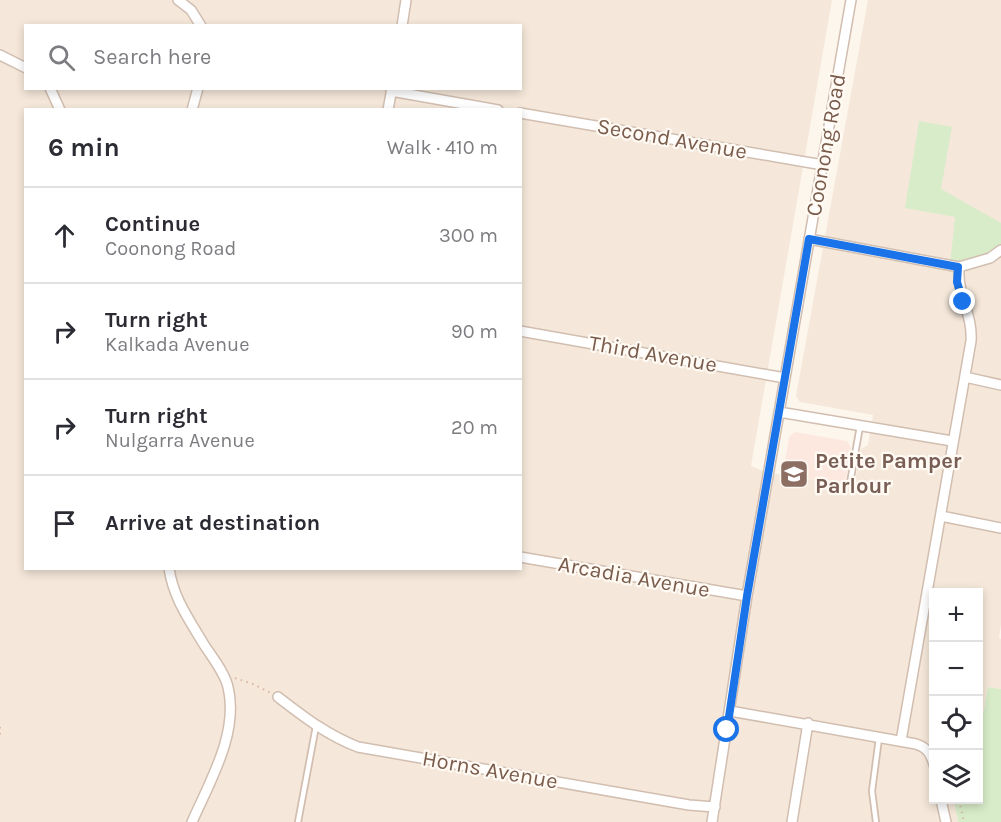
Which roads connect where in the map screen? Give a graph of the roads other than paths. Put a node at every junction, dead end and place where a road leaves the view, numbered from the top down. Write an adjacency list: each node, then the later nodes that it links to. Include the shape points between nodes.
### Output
1 (177, 0): 4 (street, via 191,10)
2 (406, 0): 5 (street)
3 (851, 0): 16 (street, Coonong Road)
4 (200, 24)
5 (402, 24)
6 (0, 55): 7 (street)
7 (24, 67)
8 (51, 90): 11 (street)
9 (197, 90): 12 (street)
10 (392, 90): 13 (street); 14 (street)
11 (59, 108)
12 (193, 108)
13 (388, 108)
14 (487, 108)
15 (522, 113): 16 (street, Second Avenue)
16 (823, 165): 17 (street, Coonong Road)
17 (809, 239): 19 (street); 22 (street, Coonong Road)
18 (1001, 249): 19 (street, via 990,258)
19 (958, 267): 21 (street, via 957,282 971,336)
20 (522, 331): 22 (street, Third Avenue)
21 (965, 377): 23 (street); 26 (street)
22 (784, 378): 24 (street, Coonong Road)
23 (1001, 385)
24 (779, 412): 25 (street); 32 (street, Coonong Road)
25 (860, 426): 26 (street); 27 (lane)
26 (952, 441): 28 (street)
27 (850, 483)
28 (941, 516): 29 (street); 38 (street)
29 (1001, 528)
30 (522, 557): 32 (street, Arcadia Avenue)
31 (169, 570): 42 (street, via 177,601 222,675 229,694 227,732 220,759)
32 (747, 596): 34 (street, Coonong Road)
33 (279, 697): 36 (street, Horns Avenue)
34 (730, 711): 35 (street); 41 (street, Coonong Road)
35 (808, 723): 37 (street); 45 (street)
36 (316, 726): 41 (street, Horns Avenue, via 346,743 369,749); 43 (lane)
37 (879, 737): 38 (street); 46 (lane, via 872,791)
38 (901, 741): 39 (street)
39 (929, 752)
40 (942, 804): 47 (street)
41 (715, 807): 44 (street, Coonong Road)
42 (192, 822)
43 (298, 822)
44 (712, 822)
45 (792, 822)
46 (876, 822)
47 (946, 822)

